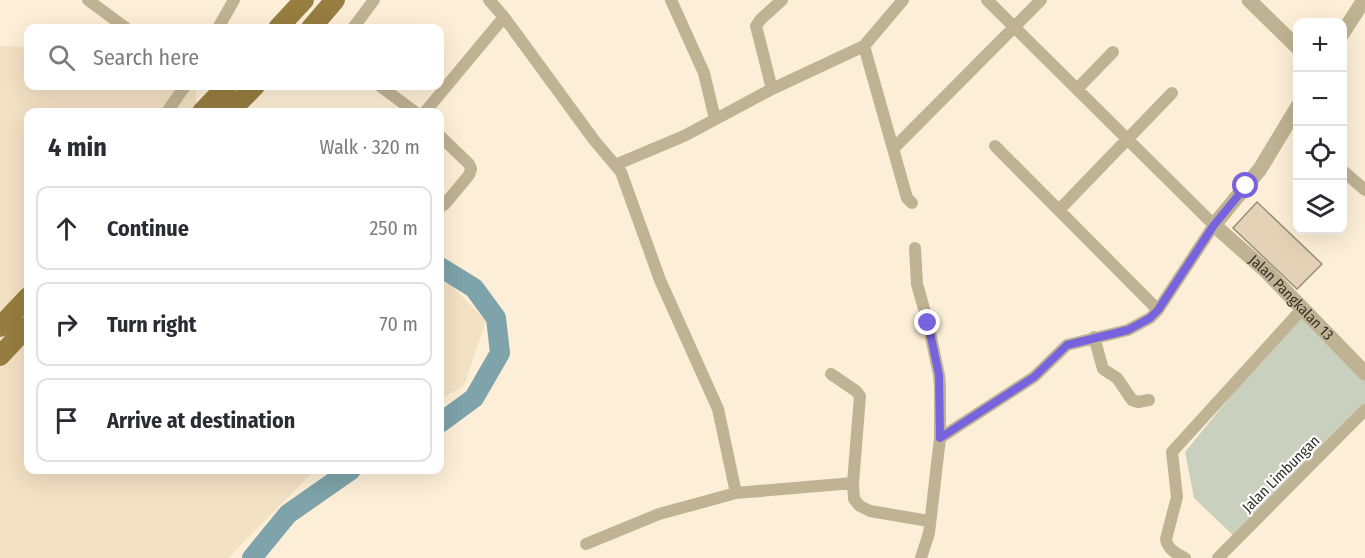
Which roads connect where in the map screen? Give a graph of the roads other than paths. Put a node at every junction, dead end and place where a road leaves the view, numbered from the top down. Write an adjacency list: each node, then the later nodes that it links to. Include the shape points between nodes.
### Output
1 (88, 0): 15 (street)
2 (234, 0): 16 (street)
3 (304, 0): 17 (main road)
4 (335, 0): 18 (main road)
5 (374, 0): 19 (street)
6 (489, 0): 14 (street)
7 (671, 0): 39 (street, via 704,72)
8 (782, 0): 26 (street, via 756,26)
9 (903, 0): 23 (street)
10 (987, 0): 21 (street)
11 (1041, 0): 21 (street)
12 (1249, 0): 22 (street)
13 (1364, 0): 20 (street)
14 (504, 17): 25 (street); 45 (street)
15 (121, 24)
16 (220, 24)
17 (282, 24)
18 (314, 24)
19 (356, 24)
20 (1347, 26)
21 (1014, 27): 27 (street); 44 (street)
22 (1293, 43)
23 (864, 46): 26 (street); 44 (street)
24 (1113, 52): 27 (street)
25 (444, 89)
26 (772, 89): 39 (street)
27 (1077, 89): 41 (street)
28 (182, 90): 34 (street)
29 (222, 90): 35 (main road)
30 (251, 90): 36 (main road)
31 (385, 90): 37 (street)
32 (443, 90): 38 (street)
33 (1172, 93): 41 (street)
34 (170, 108)
35 (206, 108)
36 (233, 108)
37 (410, 108)
38 (428, 108)
39 (716, 119): 45 (street)
40 (1293, 126): 51 (street)
41 (1128, 139): 50 (street); 51 (street)
42 (444, 140): 49 (street, via 471,169)
43 (994, 146): 50 (street)
44 (894, 148): 48 (street, via 907,198)
45 (615, 165): 66 (street, via 718,409)
46 (1347, 174): 47 (street)
47 (1365, 190)
48 (912, 203)
49 (444, 205)
50 (1059, 210): 55 (street)
51 (1214, 225): 54 (street, Jalan Pangkalan 13); 55 (street)
52 (915, 248): 64 (street, via 917,284 939,375)
53 (24, 301): 56 (main road)
54 (1303, 308): 60 (street, Jalan Pangkalan 13); 70 (street, via 1172,452 1177,497 1166,540)
55 (1158, 310): 58 (street, via 1128,330)
56 (0, 327)
57 (24, 330): 59 (main road)
58 (1094, 337): 62 (street, via 1105,371 1117,378 1131,400); 64 (street, via 1067,345 1034,377)
59 (0, 356)
60 (1365, 373)
61 (831, 374): 65 (street, via 860,396)
62 (1149, 400)
63 (1365, 410): 71 (street, Jalan Limbungan)
64 (940, 438): 67 (street)
65 (853, 483): 66 (street); 67 (street, via 854,499 864,509)
66 (736, 493): 68 (street, via 659,514)
67 (930, 521): 69 (street)
68 (586, 544)
69 (923, 558)
70 (1185, 558)
71 (1218, 558)

